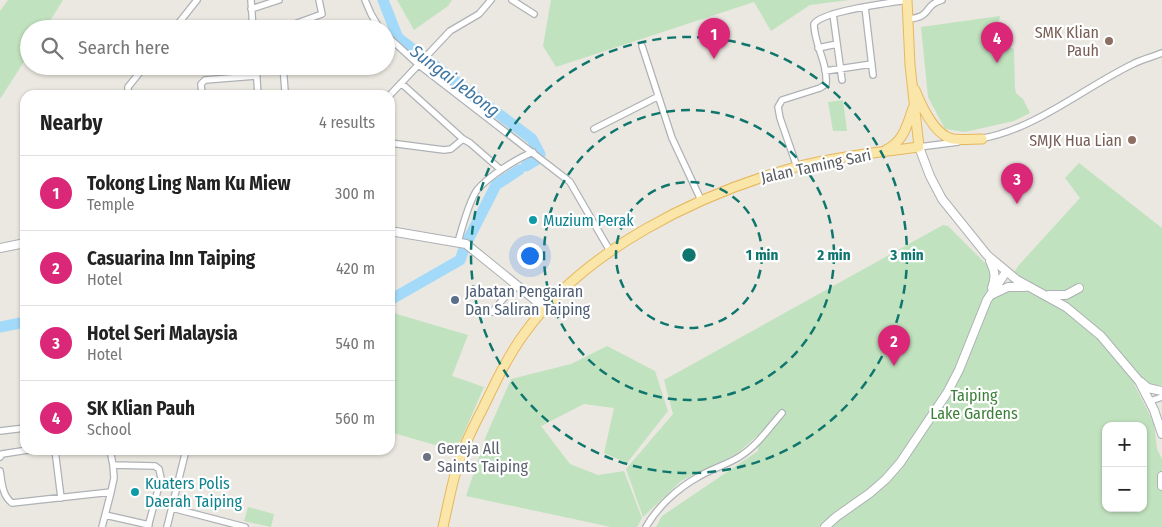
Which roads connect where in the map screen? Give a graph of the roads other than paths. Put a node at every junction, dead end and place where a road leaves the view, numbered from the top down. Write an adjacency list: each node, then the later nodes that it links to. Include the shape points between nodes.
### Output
1 (197, 0): 17 (street)
2 (251, 0): 13 (street)
3 (280, 0): 13 (street)
4 (319, 0): 19 (street, via 322,14)
5 (365, 0): 20 (street)
6 (491, 0): 27 (street, via 479,14 450,31)
7 (512, 0): 14 (street)
8 (907, 0): 11 (street); 16 (main road)
9 (928, 0): 12 (street)
10 (942, 0): 12 (street)
11 (865, 7): 15 (street); 26 (street)
12 (929, 8): 16 (street, via 922,17)
13 (251, 10): 18 (street)
14 (534, 14)
15 (833, 14): 22 (street); 24 (street, via 816,20 814,24)
16 (908, 19): 36 (main road)
17 (181, 20)
18 (252, 20)
19 (306, 20)
20 (375, 20)
21 (395, 43): 27 (street)
22 (837, 44): 24 (street); 28 (street)
23 (642, 46): 42 (street)
24 (818, 48): 29 (street)
25 (1162, 53): 46 (street, via 1134,63 1020,128)
26 (872, 64): 28 (street); 33 (street)
27 (418, 65): 35 (street); 49 (street)
28 (840, 68): 29 (street); 34 (street)
29 (825, 71): 51 (street, via 826,84 782,100 778,107)
30 (138, 75): 37 (street)
31 (284, 75): 40 (street)
32 (256, 76): 38 (street, via 204,80); 39 (street)
33 (873, 76)
34 (842, 80)
35 (401, 83): 41 (street); 45 (street)
36 (912, 83): 43 (main road); 46 (main road, via 917,96 945,137)
37 (128, 90)
38 (202, 90)
39 (257, 90)
40 (285, 90)
41 (395, 90)
42 (657, 96): 44 (street); 53 (street, via 672,138)
43 (914, 107): 48 (main road); 50 (main road, via 902,137 896,145)
44 (594, 129)
45 (463, 139): 47 (street, via 451,149 444,150); 52 (street)
46 (982, 139): 48 (street)
47 (395, 144)
48 (919, 147): 50 (main road, Jalan Taming Sari); 59 (street, via 942,199)
49 (532, 152): 52 (street); 58 (street, via 570,182)
50 (882, 152): 51 (main road, Jalan Taming Sari)
51 (797, 167): 53 (main road, Jalan Taming Sari)
52 (501, 170): 55 (street, via 477,191)
53 (701, 200): 58 (main road, Jalan Taming Sari)
54 (395, 232): 55 (street)
55 (458, 242): 61 (street, via 471,247)
56 (20, 244): 57 (street)
57 (0, 248)
58 (610, 251): 66 (main road, Jalan Taming Sari, via 575,278)
59 (987, 255): 60 (street); 65 (street, via 995,272)
60 (1006, 272): 62 (street); 65 (street)
61 (516, 284): 66 (street); 67 (street)
62 (1030, 288): 64 (street); 65 (street, via 1008,287)
63 (1080, 288): 64 (street, via 1062,296)
64 (1045, 294): 68 (street, via 1102,336)
65 (989, 297): 95 (street, via 947,393 900,463 870,493)
66 (546, 308): 93 (main road, Jalan Taming Sari, via 510,355 467,442)
67 (492, 312)
68 (1139, 381): 69 (street); 71 (street)
69 (1162, 392)
70 (1162, 397): 71 (street)
71 (1150, 401): 75 (street)
72 (782, 413): 94 (street, via 752,447 687,484 655,513)
73 (20, 429): 74 (street)
74 (0, 431)
75 (1162, 434)
76 (20, 451): 80 (street)
77 (56, 455): 86 (street)
78 (111, 455): 81 (street)
79 (185, 455): 87 (street)
80 (0, 457)
81 (113, 465): 85 (street); 89 (street, via 155,466 159,469 161,478)
82 (0, 471): 86 (street, via 6,499 12,503)
83 (1162, 476): 84 (street)
84 (1162, 486)
85 (111, 492): 86 (street); 88 (street)
86 (61, 498)
87 (172, 508): 91 (street); 92 (street)
88 (105, 515): 89 (street); 90 (street)
89 (149, 526)
90 (102, 527)
91 (167, 527)
92 (245, 527)
93 (443, 527)
94 (646, 527)
95 (825, 527)

